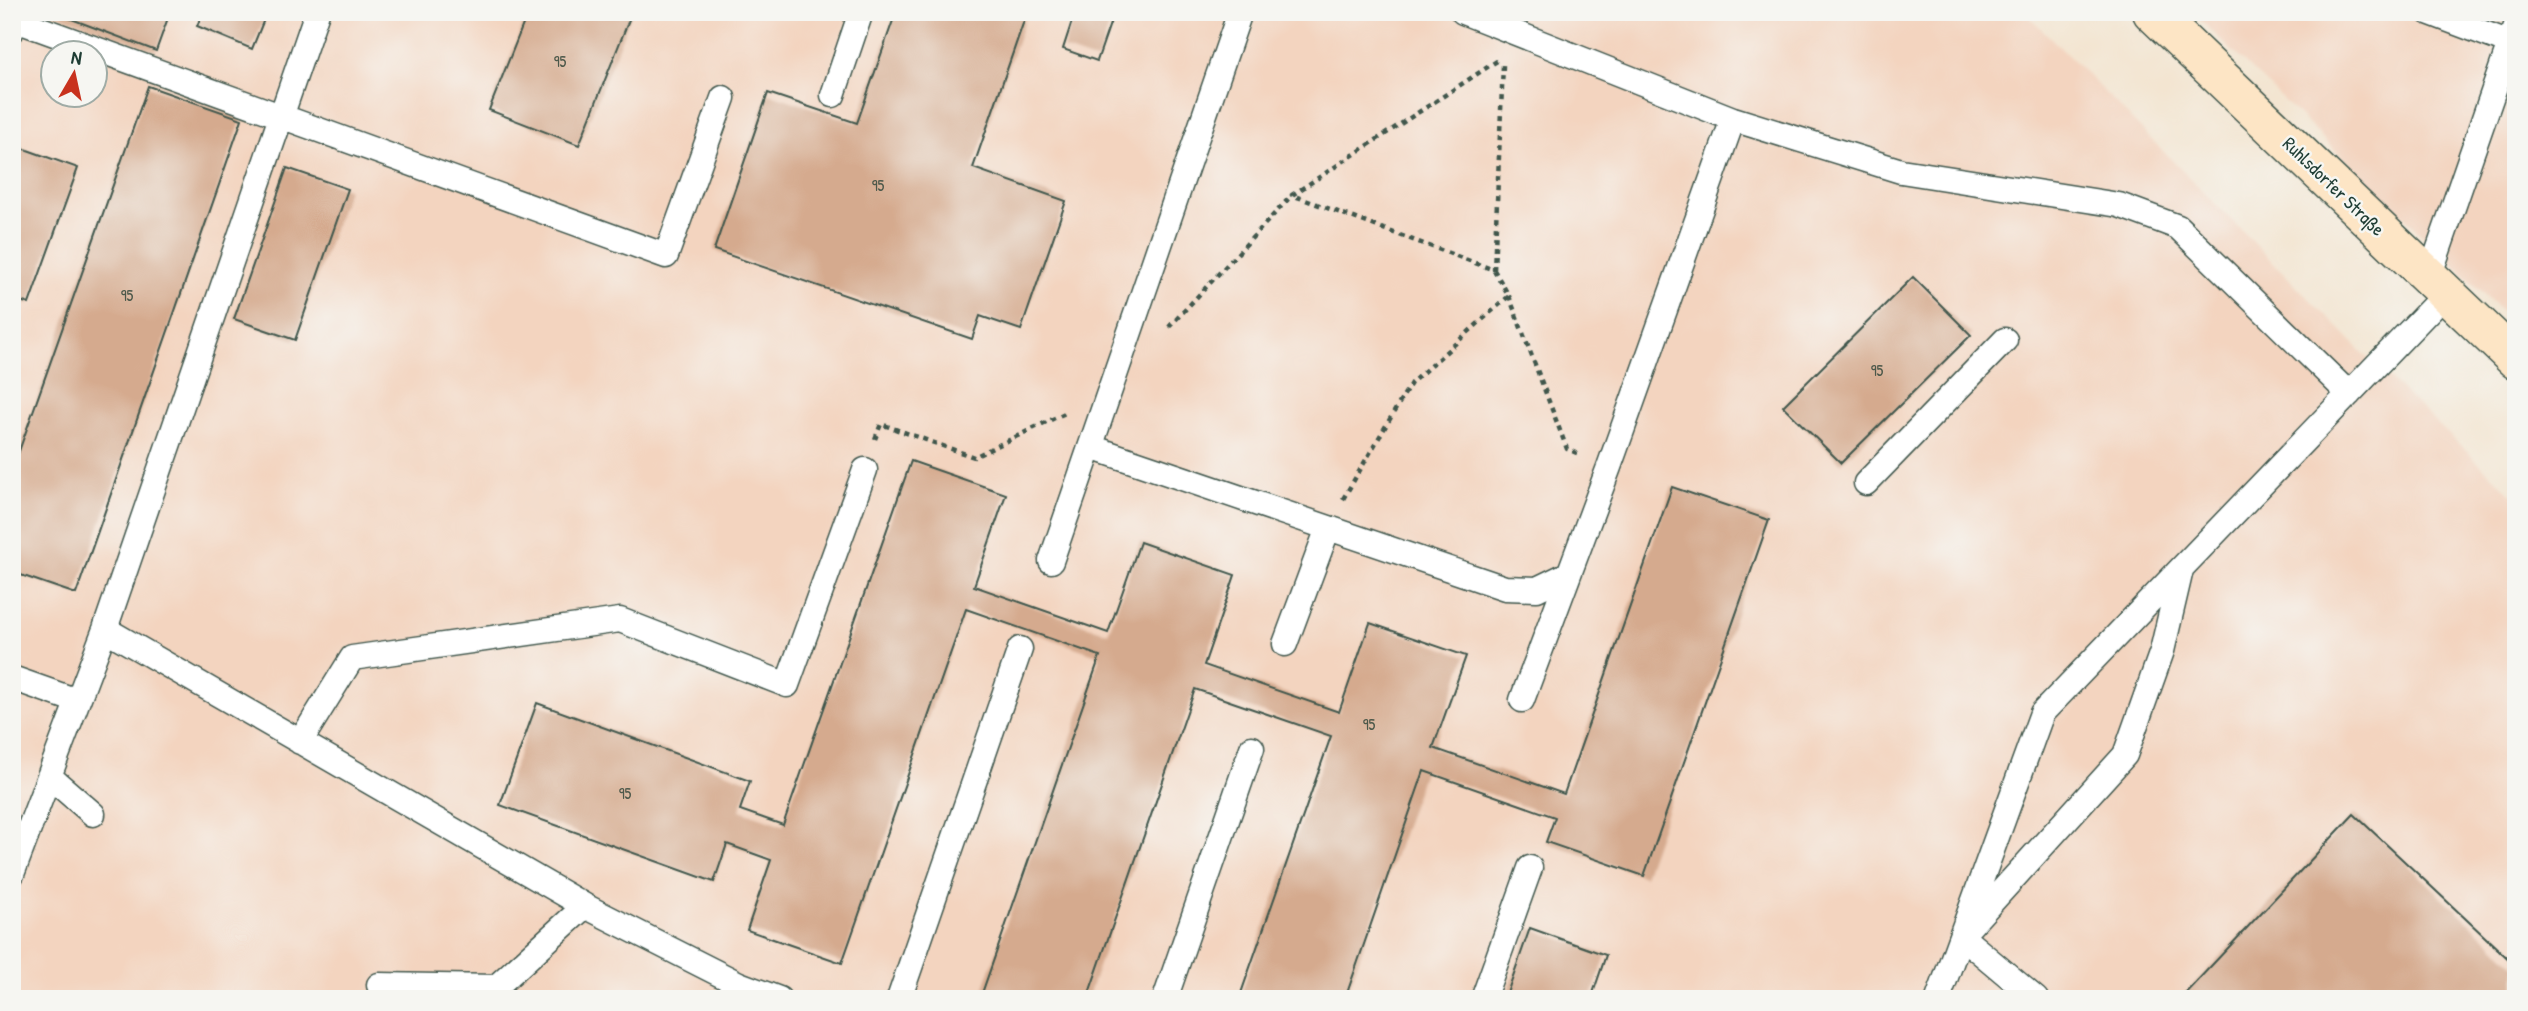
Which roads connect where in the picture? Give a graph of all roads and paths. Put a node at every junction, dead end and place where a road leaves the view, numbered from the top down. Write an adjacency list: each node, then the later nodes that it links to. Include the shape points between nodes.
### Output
1 (317, 12): 11 (lane)
2 (861, 12): 9 (lane)
3 (1240, 12): 19 (lane)
4 (1463, 12): 12 (lane)
5 (2152, 12): 14 (street, Ruhlsdorfer Straße)
6 (2428, 12): 8 (lane)
7 (12, 30): 11 (lane, via 16,20)
8 (2513, 34): 14 (lane)
9 (833, 95)
10 (723, 98): 11 (lane, via 666,256)
11 (281, 116): 27 (lane)
12 (1733, 119): 18 (lane, via 1900,171 2119,205 2178,227); 20 (lane)
13 (1494, 270): 13 (path, via 1503,57 1292,195 1406,237); 15 (path)
14 (2438, 285): 17 (street, Ruhlsdorfer Straße); 18 (lane)
15 (1509, 296): 20 (path, via 1567,449); 23 (path, via 1411,383)
16 (2005, 340): 22 (lane)
17 (2516, 360)
18 (2349, 394): 25 (lane)
19 (1091, 447): 23 (lane); 24 (lane)
20 (1609, 467): 26 (lane)
21 (865, 470): 33 (lane, via 787,685 620,620 352,658)
22 (1866, 483)
23 (1328, 528): 26 (lane, via 1505,588 1537,589); 28 (lane)
24 (1051, 561)
25 (2181, 569): 40 (lane, via 2042,713); 40 (lane, via 2162,651 2125,755)
26 (1568, 574): 31 (lane)
27 (104, 629): 32 (lane); 33 (lane)
28 (1285, 645)
29 (1020, 649): 45 (lane)
30 (12, 678): 32 (lane)
31 (1522, 700)
32 (77, 701): 35 (lane)
33 (300, 742): 39 (lane)
34 (1252, 748): 46 (lane)
35 (49, 776): 36 (lane); 38 (lane)
36 (93, 814)
37 (1530, 868): 47 (lane)
38 (12, 874)
39 (585, 906): 42 (lane); 43 (lane)
40 (1961, 936): 48 (lane); 49 (lane)
41 (379, 985): 43 (lane)
42 (741, 992): 44 (lane)
43 (498, 993)
44 (779, 999)
45 (899, 999)
46 (1165, 999)
47 (1483, 999)
48 (1938, 999)
49 (2036, 999)

